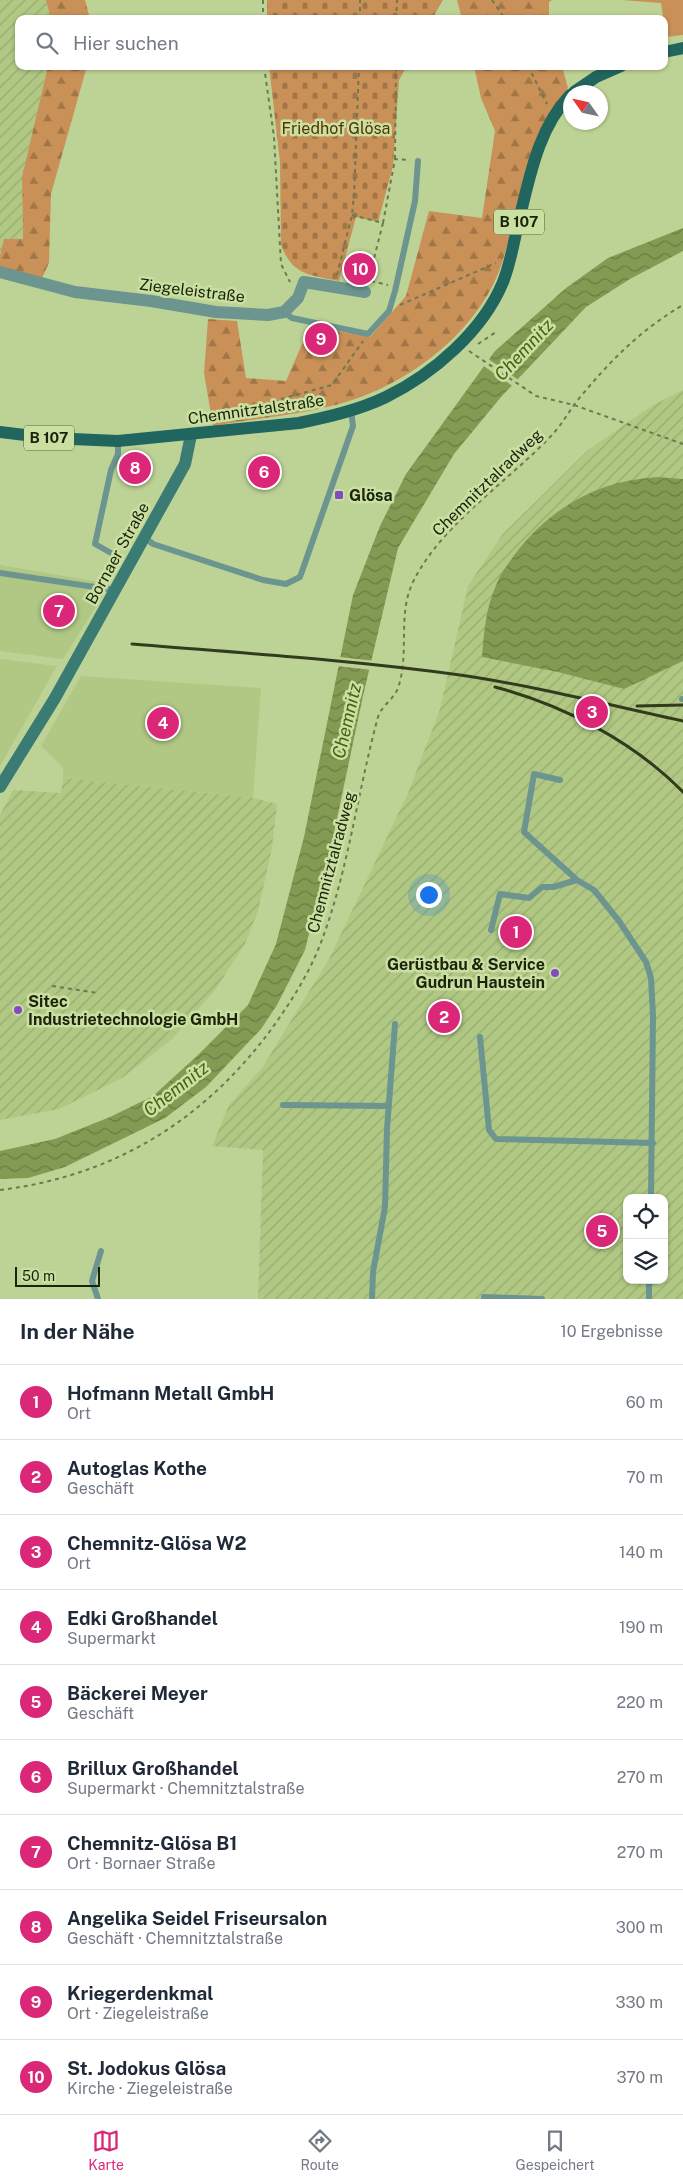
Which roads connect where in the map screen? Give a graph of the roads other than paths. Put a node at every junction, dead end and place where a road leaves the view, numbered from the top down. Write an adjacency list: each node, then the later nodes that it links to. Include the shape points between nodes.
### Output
1 (683, 48): 2 (main road)
2 (668, 51)
3 (612, 70): 4 (main road)
4 (584, 85)
5 (563, 104): 10 (main road, Chemnitztalstraße / B 107, via 553,117 533,164 503,282 481,320 414,381 386,398)
6 (418, 161): 9 (lane, via 414,201 389,311 368,334 292,318)
7 (0, 272): 9 (street, Ziegeleistraße, via 75,292 216,312 268,315)
8 (367, 286): 9 (street, via 334,287 304,282 298,298)
9 (284, 312)
10 (351, 410): 12 (main road, Chemnitztalstraße / B 107, via 299,423); 14 (lane, via 353,426 300,577 286,584 263,580 153,544)
11 (0, 432): 13 (main road, Chemnitztalstraße / B 107)
12 (192, 435): 13 (main road, Chemnitztalstraße / B 107); 14 (main road, Bornaer Straße, via 185,464)
13 (118, 441): 15 (lane, via 118,454 111,470 95,544)
14 (145, 538): 17 (main road, Bornaer Straße)
15 (113, 554)
16 (0, 573): 17 (lane)
17 (116, 590): 19 (main road, Bornaer Straße)
18 (560, 780): 20 (lane, via 534,774 524,832)
19 (0, 787)
20 (577, 880): 21 (lane, via 542,887 529,898 500,894); 26 (lane, via 594,890 619,921 646,962 651,978 654,1016)
21 (491, 930)
22 (395, 1024): 25 (lane)
23 (480, 1037): 26 (lane, via 489,1130 496,1139)
24 (283, 1105): 25 (lane)
25 (389, 1106): 31 (lane, via 385,1207 373,1272)
26 (653, 1143): 27 (lane)
27 (651, 1194)
28 (101, 1251): 30 (lane, via 92,1281)
29 (649, 1284): 34 (lane)
30 (98, 1299)
31 (372, 1299)
32 (484, 1299): 33 (lane)
33 (542, 1299)
34 (649, 1299)

